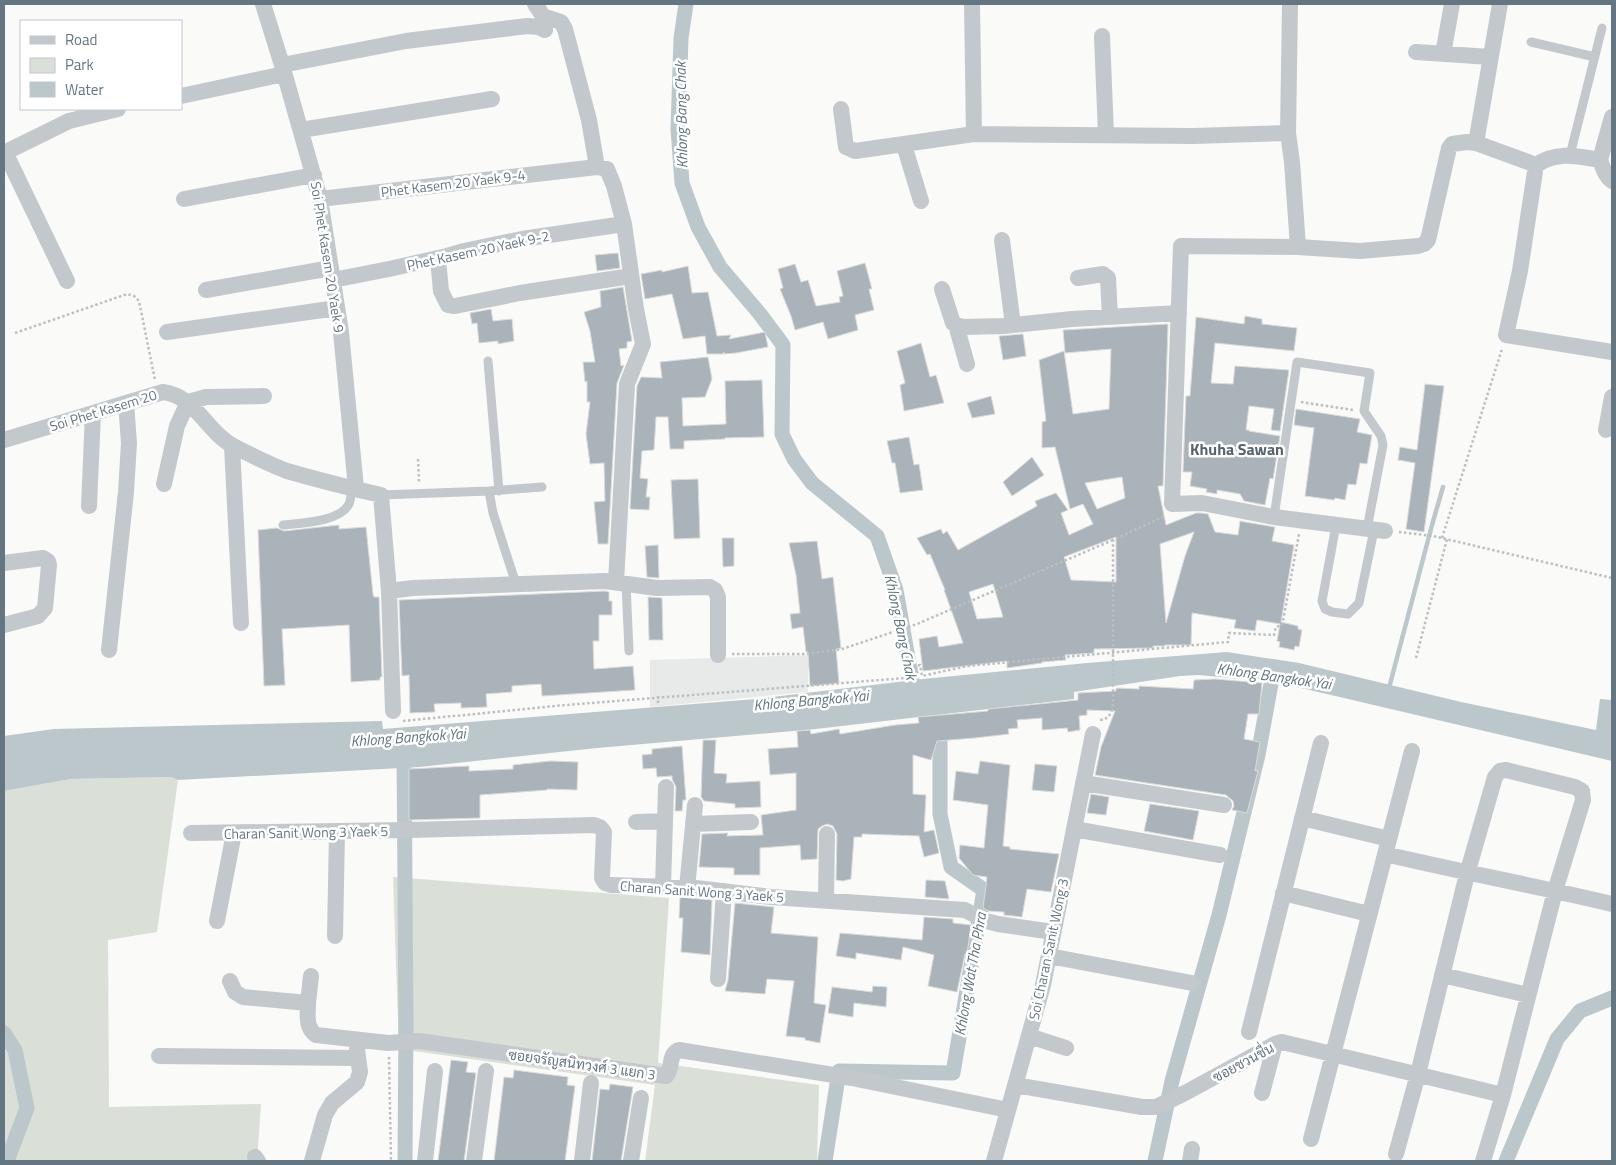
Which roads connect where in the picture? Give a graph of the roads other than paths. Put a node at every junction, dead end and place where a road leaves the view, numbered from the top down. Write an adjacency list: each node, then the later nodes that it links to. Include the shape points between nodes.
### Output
1 (263, 4): 15 (street, Soi Phet Kasem 20 Yaek 9)
2 (535, 4): 31 (street, via 543,16 561,22 565,29 589,120)
3 (972, 4): 23 (street)
4 (1290, 4): 22 (street)
5 (1452, 4): 12 (street)
6 (1500, 4): 13 (street)
7 (1602, 28): 14 (lane)
8 (545, 30): 15 (street, via 527,26 406,41)
9 (1102, 36): 24 (street)
10 (1531, 42): 14 (lane)
11 (1416, 52): 12 (street)
12 (1443, 54): 13 (street)
13 (1490, 57): 25 (street)
14 (1595, 57): 28 (lane)
15 (283, 70): 16 (street); 21 (street, Soi Phet Kasem 20 Yaek 9)
16 (182, 96)
17 (492, 98): 21 (street)
18 (841, 109): 26 (street, via 846,147 850,150)
19 (114, 110): 27 (street, via 68,121)
20 (1612, 117): 29 (street)
21 (301, 130): 32 (street, Soi Phet Kasem 20 Yaek 9)
22 (1288, 133): 24 (street); 39 (street)
23 (974, 134): 24 (street); 26 (street)
24 (1106, 135)
25 (1476, 143): 30 (street); 39 (street, via 1456,142 1449,148 1428,240 1424,244 1360,251)
26 (904, 145): 36 (street)
27 (6, 149): 44 (street)
28 (1570, 156): 29 (street); 30 (street, via 1555,156)
29 (1600, 160): 33 (street)
30 (1536, 166): 53 (street, via 1520,271 1506,335)
31 (591, 167): 35 (street, Phet Kasem 20 Yaek 9-4); 37 (street, via 607,169 610,174)
32 (314, 175): 34 (street); 35 (street, Soi Phet Kasem 20 Yaek 9)
33 (1612, 181)
34 (184, 199)
35 (320, 199): 41 (street, Soi Phet Kasem 20 Yaek 9)
36 (921, 201)
37 (624, 224): 40 (street, Phet Kasem 20 Yaek 9-2, via 522,239); 42 (street)
38 (1002, 240): 51 (street)
39 (1298, 247): 48 (street, via 1181,246)
40 (438, 259): 41 (street, Phet Kasem 20 Yaek 9-2); 42 (street, via 441,291 448,305 455,306)
41 (332, 274): 46 (street, Phet Kasem 20 Yaek 9-2); 47 (street, Soi Phet Kasem 20 Yaek 9)
42 (631, 276): 76 (street, via 643,344 627,384)
43 (1078, 278): 49 (street, via 1103,274 1108,278)
44 (67, 281)
45 (942, 289): 50 (street)
46 (206, 290)
47 (337, 308): 52 (street); 66 (street, Soi Phet Kasem 20 Yaek 9)
48 (1179, 313): 49 (street); 71 (street, via 1172,504 1202,504)
49 (1110, 317): 51 (street)
50 (956, 325): 51 (street); 55 (street)
51 (1013, 325)
52 (167, 332)
53 (1612, 352)
54 (488, 361): 68 (lane)
55 (967, 364)
56 (264, 396): 58 (street, via 206,397)
57 (1612, 397): 61 (street)
58 (188, 402): 59 (street, Soi Phet Kasem 20, via 163,392); 63 (street, Soi Phet Kasem 20, via 214,432); 64 (street, via 177,426)
59 (126, 403): 60 (street, Soi Phet Kasem 20); 81 (street, via 129,443 126,492)
60 (93, 414): 62 (street, Soi Phet Kasem 20); 70 (street)
61 (1606, 430)
62 (4, 440)
63 (232, 446): 66 (street, Soi Phet Kasem 20, via 286,470); 79 (street)
64 (164, 484)
65 (542, 487): 68 (lane)
66 (354, 488): 69 (street, Soi Phet Kasem 20); 72 (lane, via 348,505 337,515 313,522)
67 (489, 491): 68 (lane); 69 (lane); 77 (lane)
68 (499, 491)
69 (381, 495): 78 (street)
70 (89, 506)
71 (1274, 517): 73 (street); 74 (lane, via 1297,362 1370,373 1364,411 1381,436 1383,445)
72 (283, 525)
73 (1336, 525): 74 (street); 74 (lane, via 1322,602 1325,609 1340,614 1348,614 1359,603)
74 (1375, 530)
75 (4, 563): 80 (street, via 43,558 49,565 45,608 38,616)
76 (621, 583): 77 (street, via 605,580); 82 (lane); 83 (street, via 656,588 710,587 715,590 718,596)
77 (516, 584): 78 (street)
78 (389, 591): 84 (street)
79 (241, 623)
80 (4, 626)
81 (109, 650)
82 (629, 651)
83 (718, 654)
84 (396, 716)
85 (1093, 734): 88 (street, Soi Charan Sanit Wong 3)
86 (1321, 743): 92 (street)
87 (1412, 751): 102 (street)
88 (1083, 784): 91 (street); 97 (street, Soi Charan Sanit Wong 3)
89 (666, 787): 93 (street)
90 (695, 805): 96 (street)
91 (1224, 805)
92 (1302, 818): 102 (street); 109 (street)
93 (665, 821): 94 (street); 105 (street)
94 (636, 822)
95 (751, 822): 96 (street)
96 (693, 824): 106 (street)
97 (1074, 829): 103 (street); 114 (street, Soi Charan Sanit Wong 3)
98 (337, 831): 100 (street, Charan Sanit Wong 3 Yaek 5); 105 (street, Charan Sanit Wong 3 Yaek 5, via 594,825 604,832 602,878 605,883); 115 (street)
99 (191, 833): 100 (street, Charan Sanit Wong 3 Yaek 5)
100 (234, 833): 113 (street)
101 (827, 834): 110 (street)
102 (1387, 846): 104 (street); 112 (street)
103 (1220, 855)
104 (1467, 874): 108 (street); 108 (street, via 1496,777 1500,771 1506,770 1582,791 1583,800); 118 (street)
105 (663, 887): 106 (street, Charan Sanit Wong 3 Yaek 5)
106 (687, 888): 107 (street, Charan Sanit Wong 3 Yaek 5)
107 (724, 891): 110 (street, Charan Sanit Wong 3 Yaek 5); 119 (street)
108 (1555, 891): 111 (street); 122 (street)
109 (1283, 893): 112 (street); 124 (street)
110 (826, 900): 114 (street, Charan Sanit Wong 3 Yaek 5, via 921,906 976,915 998,924)
111 (1612, 904)
112 (1369, 914): 129 (street)
113 (218, 921)
114 (1053, 932): 116 (street, Soi Charan Sanit Wong 3)
115 (335, 936)
116 (1048, 956): 121 (street); 125 (street, Soi Charan Sanit Wong 3)
117 (311, 976): 123 (street)
118 (1442, 976): 122 (street); 134 (street)
119 (718, 979)
120 (230, 981): 123 (street, via 235,992 243,997)
121 (1192, 983)
122 (1528, 995): 138 (street)
123 (308, 1002): 126 (street, ซอยจรัญสนิทวงศ์ 3 แยก 3, via 310,1031 316,1035)
124 (1249, 1032)
125 (1028, 1036): 128 (street); 136 (street, Soi Charan Sanit Wong 3)
126 (356, 1039): 131 (street); 140 (street, ซอยจรัญสนิทวงศ์ 3 แยก 3, via 392,1043 419,1041 666,1076 671,1056 679,1050 852,1078)
127 (1275, 1044): 129 (street, ซอยชวนชื่น, via 1291,1043); 136 (street, ซอยชวนชื่น, via 1156,1107); 137 (street)
128 (1066, 1048)
129 (1333, 1054): 134 (street, ซอยชวนชื่น); 141 (street)
130 (159, 1056): 131 (street)
131 (358, 1058): 143 (street, via 360,1072 357,1082 332,1103 325,1115)
132 (434, 1071): 144 (street)
133 (486, 1071): 145 (street)
134 (1418, 1074): 138 (street, ซอยชวนชื่น); 142 (street)
135 (591, 1083): 146 (street)
136 (1015, 1085): 140 (street, Soi Charan Sanit Wong 3)
137 (1262, 1093)
138 (1503, 1095): 149 (street)
139 (641, 1098): 147 (street)
140 (1008, 1110): 148 (street, Soi Charan Sanit Wong 3)
141 (1311, 1139)
142 (1396, 1154)
143 (312, 1161)
144 (425, 1161)
145 (474, 1161)
146 (582, 1161)
147 (631, 1161)
148 (994, 1161)
149 (1483, 1161)

